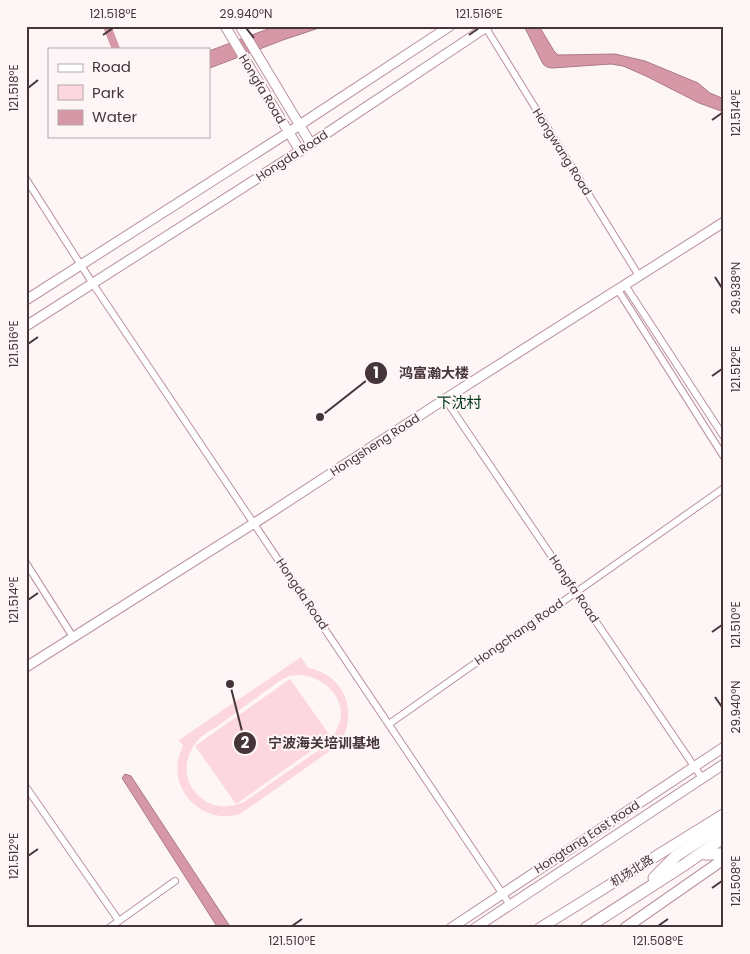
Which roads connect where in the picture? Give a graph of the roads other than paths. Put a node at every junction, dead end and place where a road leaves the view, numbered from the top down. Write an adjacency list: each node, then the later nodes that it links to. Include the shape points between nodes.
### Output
1 (225, 26): 6 (main road, Hongfa Road)
2 (240, 26): 5 (main road, Hongfa Road)
3 (450, 26): 5 (main road, Hongda Road)
4 (487, 27): 7 (main road, Hongda Road); 12 (street, Hongwang Road)
5 (300, 125): 6 (main road, Hongda Road); 7 (main road, Hongfa Road)
6 (289, 132): 8 (main road, Hongfa Road); 11 (main road, Hongda Road)
7 (311, 144): 8 (main road, Hongda Road)
8 (300, 151): 13 (main road, Hongda Road)
9 (26, 179): 11 (street, Hongda Road)
10 (724, 222): 12 (main road, Hongsheng Road)
11 (81, 265): 13 (street, Hongda Road); 15 (main road, Hongda Road)
12 (639, 276): 14 (main road, Hongsheng Road)
13 (93, 284): 16 (main road, Hongda Road); 21 (street, Hongda Road)
14 (621, 288): 17 (main road, Hongsheng Road); 18 (street); 19 (street)
15 (26, 300)
16 (26, 326)
17 (445, 399): 21 (main road, Hongsheng Road); 23 (street, Hongfa Road)
18 (724, 437)
19 (724, 457)
20 (724, 488): 23 (street, Hongchang Road)
21 (254, 523): 24 (main road, Hongsheng Road); 26 (street, Hongda Road)
22 (26, 563): 24 (street)
23 (576, 592): 26 (street, Hongchang Road); 29 (street, Hongfa Road)
24 (74, 638): 25 (main road, Hongsheng Road)
25 (26, 667)
26 (389, 724): 40 (street, Hongda Road)
27 (724, 747): 29 (main road, Hongtang East Road)
28 (724, 764): 30 (main road, Hongtang East Road)
29 (694, 767): 30 (street, Hongfa Road); 40 (main road, Hongtang East Road)
30 (702, 778): 42 (main road, Hongtang East Road)
31 (26, 787): 43 (street)
32 (724, 814): 47 (main road, 机场北路)
33 (724, 825): 41 (highway, via 676,856)
34 (724, 837): 41 (highway)
35 (724, 841): 36 (highway)
36 (705, 854): 37 (highway); 49 (highway)
37 (724, 854)
38 (724, 859): 50 (main road)
39 (175, 881): 43 (street)
40 (503, 894): 42 (street, Hongda Road); 45 (main road, Hongtang East Road)
41 (638, 894): 48 (highway)
42 (510, 905): 46 (main road, Hongtang East Road)
43 (119, 921): 44 (street)
44 (109, 928)
45 (451, 928)
46 (475, 928)
47 (540, 928)
48 (586, 928)
49 (597, 928)
50 (625, 928)

